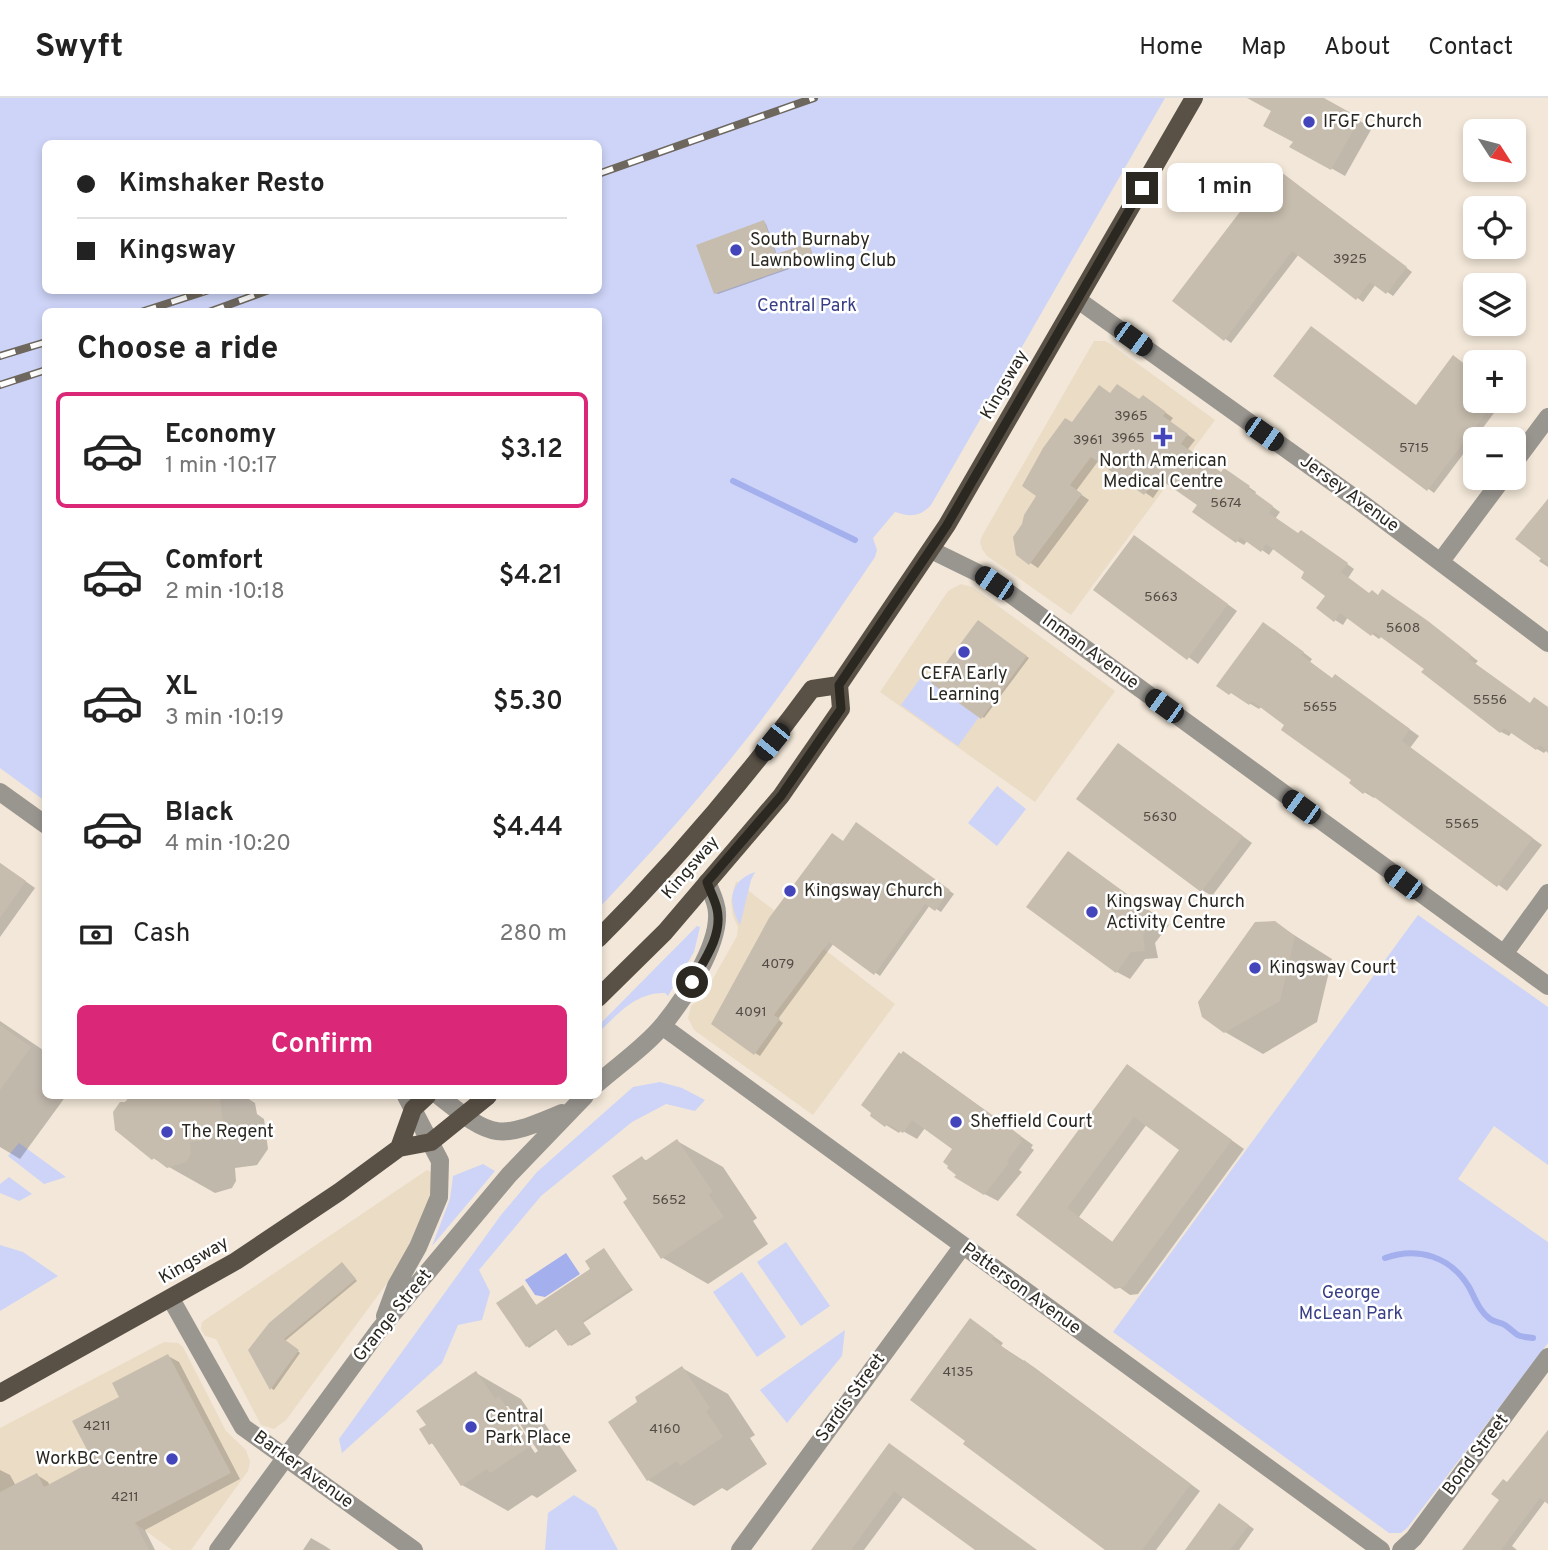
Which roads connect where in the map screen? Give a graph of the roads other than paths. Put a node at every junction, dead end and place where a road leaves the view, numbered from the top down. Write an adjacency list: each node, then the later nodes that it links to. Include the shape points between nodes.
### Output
1 (1194, 98): 2 (main road, Kingsway)
2 (1079, 300): 6 (main road, Kingsway); 7 (street, Jersey Avenue)
3 (1548, 417): 4 (street)
4 (1526, 447)
5 (1494, 490): 7 (street)
6 (931, 550): 9 (main road, Kingsway); 15 (street, Inman Avenue, via 1009,593)
7 (1441, 561): 8 (street, Jersey Avenue)
8 (1548, 643)
9 (839, 685): 12 (main road, Kingsway, via 841,709 781,796); 14 (main road, Kingsway, via 812,689 715,812)
10 (0, 792): 11 (street)
11 (42, 822)
12 (707, 882): 17 (main road, Kingsway); 18 (street, via 718,911 712,946)
13 (1548, 893): 15 (street)
14 (602, 935)
15 (1504, 954): 16 (street, Inman Avenue)
16 (1548, 986)
17 (602, 994)
18 (662, 1026): 19 (street); 28 (street, Patterson Avenue)
19 (602, 1079)
20 (443, 1099): 25 (street)
21 (484, 1099): 25 (main road, Kingsway)
22 (581, 1099): 24 (street, Grange Street)
23 (410, 1102): 26 (street); 27 (main road)
24 (568, 1110): 25 (street, via 507,1133 495,1132); 30 (street, Grange Street)
25 (463, 1115): 26 (main road, Kingsway)
26 (431, 1142): 27 (main road, Kingsway); 30 (street, via 440,1161 439,1197)
27 (399, 1148): 29 (main road, Kingsway, via 268,1240)
28 (962, 1247): 36 (street, Sardis Street); 37 (street, Patterson Avenue)
29 (171, 1299): 32 (main road, Kingsway); 33 (street, Barker Avenue, via 243,1427)
30 (379, 1331): 33 (street, Grange Street)
31 (1548, 1357): 38 (street, Bond Street)
32 (0, 1393)
33 (286, 1457): 34 (street, Grange Street); 35 (street, Barker Avenue)
34 (218, 1550)
35 (414, 1550)
36 (740, 1550)
37 (1381, 1550)
38 (1401, 1550)

